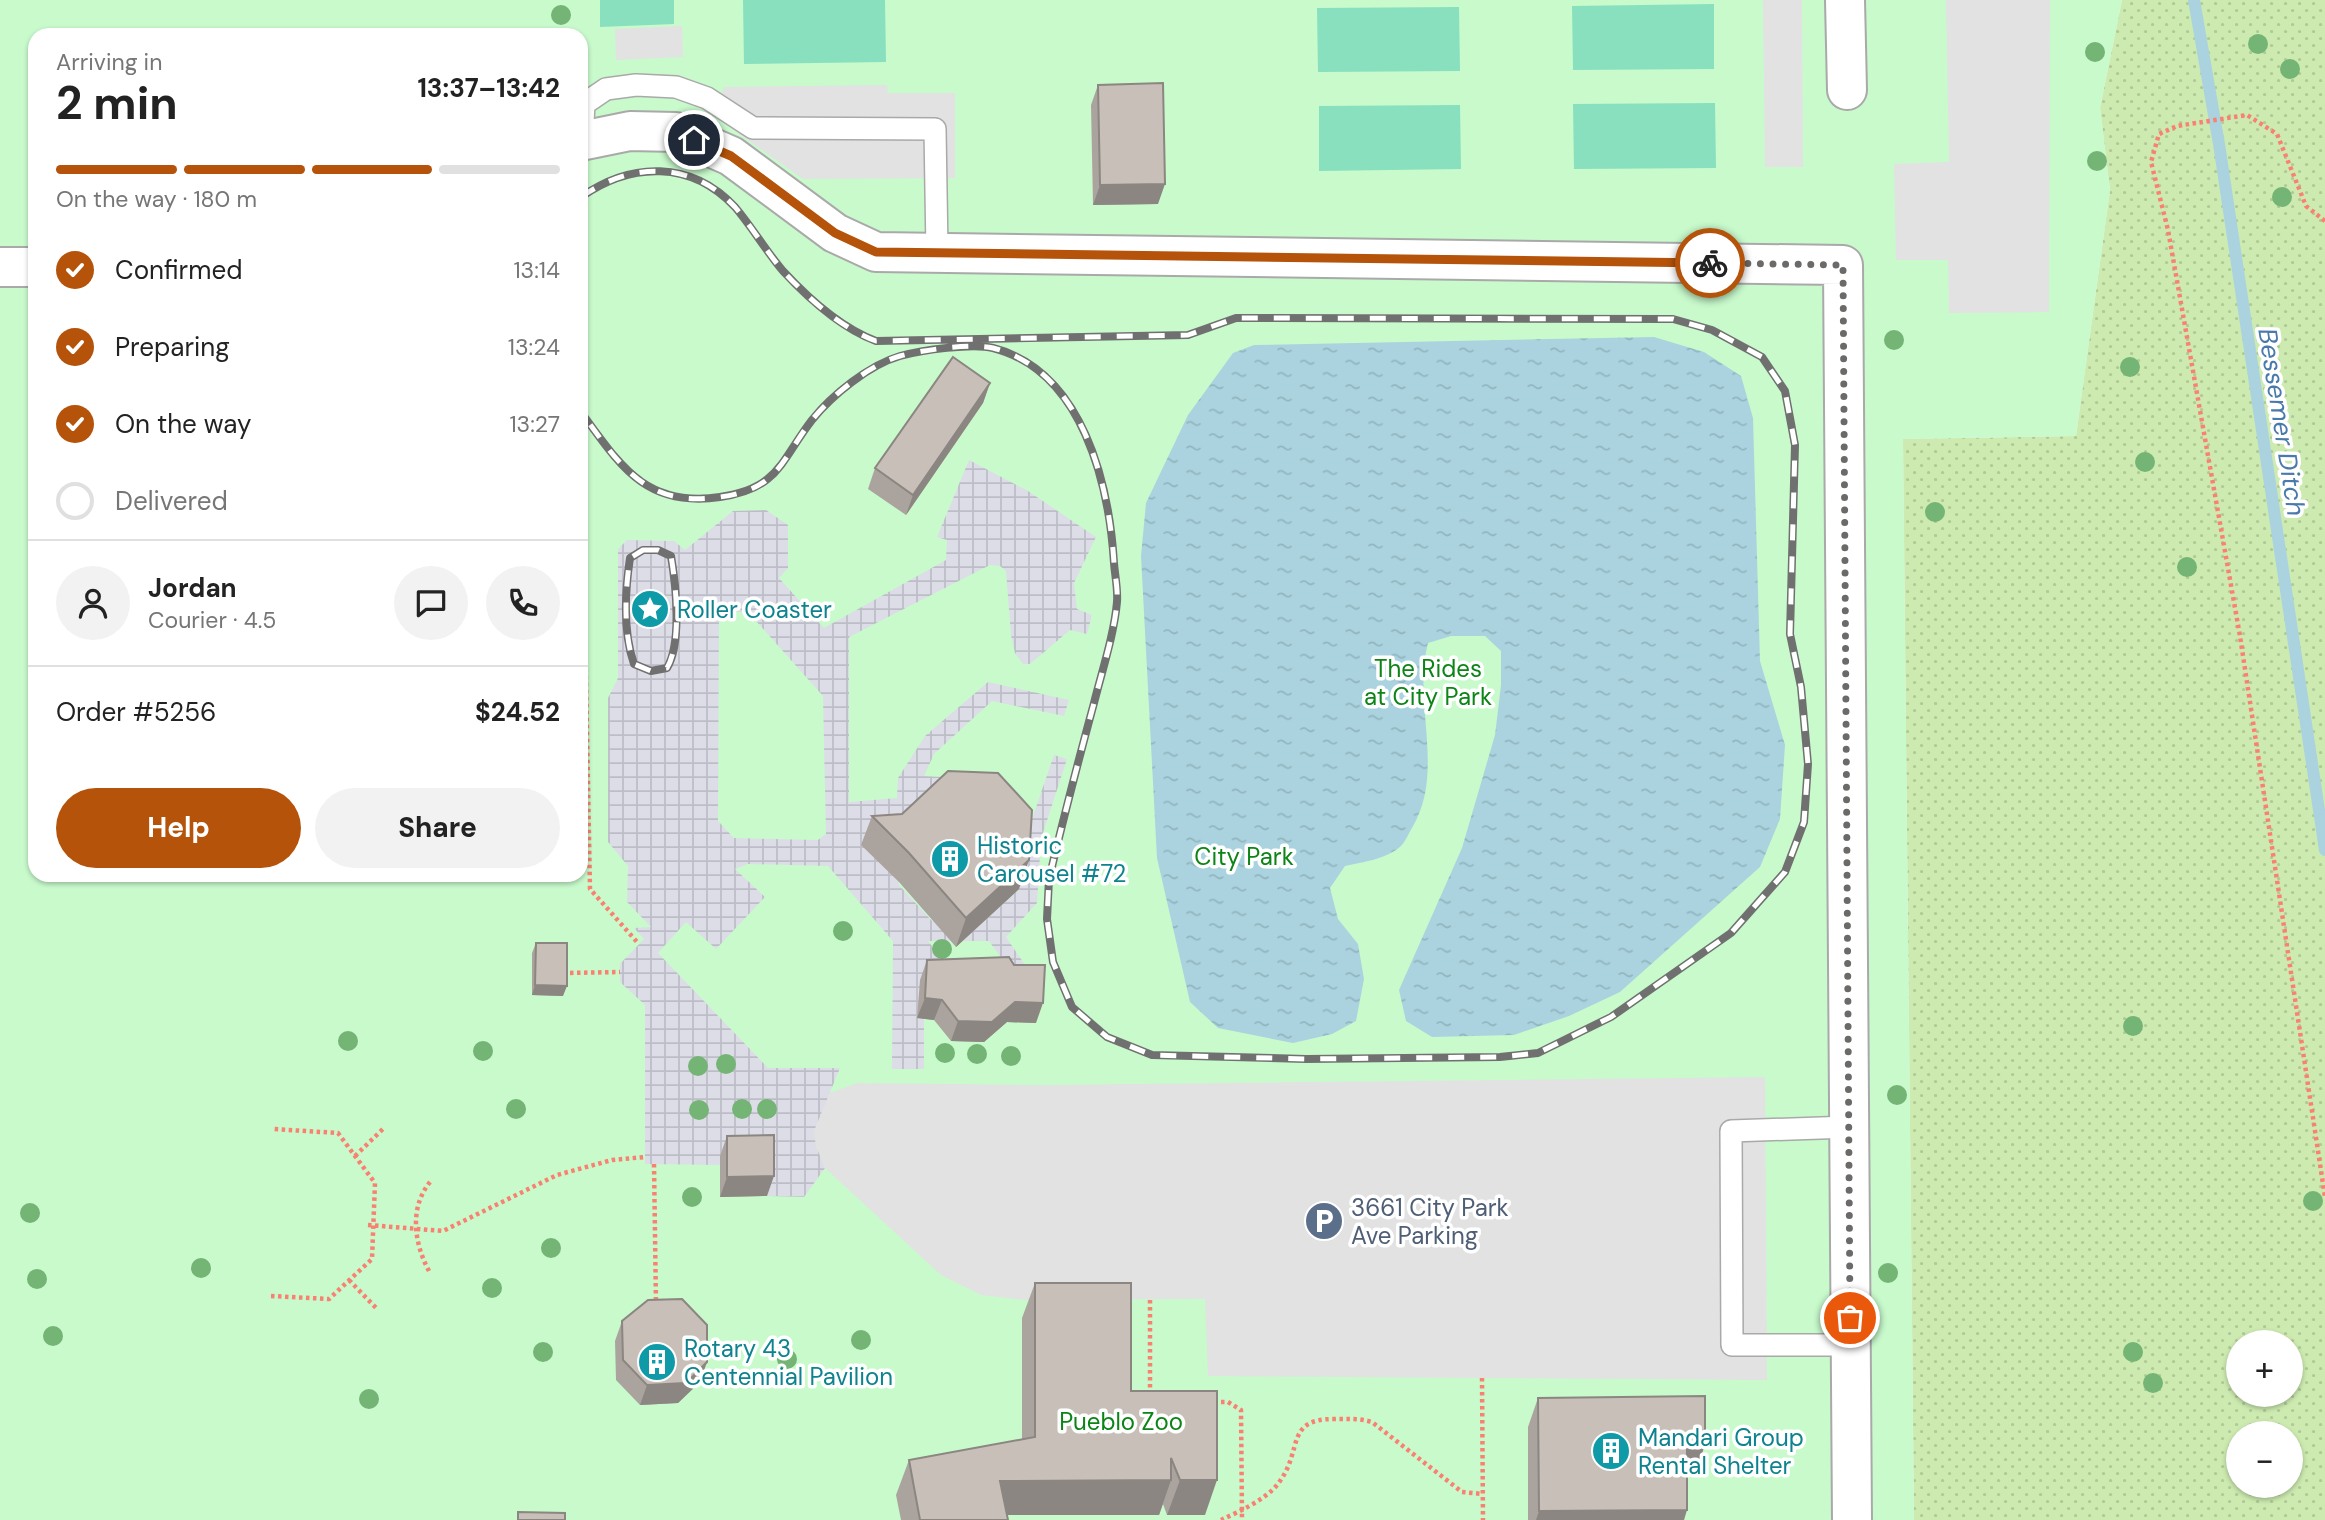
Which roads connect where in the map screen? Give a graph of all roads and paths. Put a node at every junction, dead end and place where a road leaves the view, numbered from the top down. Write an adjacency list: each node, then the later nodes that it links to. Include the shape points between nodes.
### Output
1 (1845, 0): 2 (street)
2 (1847, 90)
3 (588, 101): 6 (lane, via 606,89 676,87 707,98 753,128 935,130)
4 (588, 139): 6 (street, via 629,131 676,132 731,156 835,233 876,252)
5 (2325, 221): 20 (path, via 2306,206 2277,134 2247,115 2177,126 2158,134 2151,162 2168,230 2240,636)
6 (937, 252): 14 (street, via 1843,265)
7 (0, 267): 8 (street)
8 (28, 267)
9 (588, 784): 10 (path, via 590,889)
10 (638, 943)
11 (620, 972): 12 (path)
12 (563, 973)
13 (385, 1127): 16 (path)
14 (1849, 1127): 29 (street); 29 (lane, via 1731,1131 1732,1345)
15 (273, 1129): 16 (path, via 338,1133)
16 (355, 1156): 21 (path, via 375,1183)
17 (645, 1157): 22 (path, via 612,1160 557,1175 443,1231)
18 (654, 1164): 27 (path)
19 (430, 1182): 22 (path, via 418,1203)
20 (2325, 1197)
21 (371, 1226): 22 (path); 24 (path, via 372,1259)
22 (416, 1229): 23 (path, via 418,1248)
23 (429, 1271)
24 (349, 1280): 25 (path, via 329,1298); 28 (path)
25 (271, 1296)
26 (1150, 1300): 32 (path)
27 (656, 1307)
28 (378, 1310)
29 (1850, 1345): 38 (street)
30 (1482, 1378): 33 (path)
31 (1205, 1402): 34 (path, via 1228,1402 1241,1410)
32 (1150, 1404)
33 (1483, 1494): 34 (path, via 1462,1492 1371,1422 1313,1419 1303,1425 1279,1483); 37 (path)
34 (1241, 1510): 35 (path); 36 (path)
35 (1221, 1520)
36 (1242, 1520)
37 (1483, 1520)
38 (1852, 1520)

